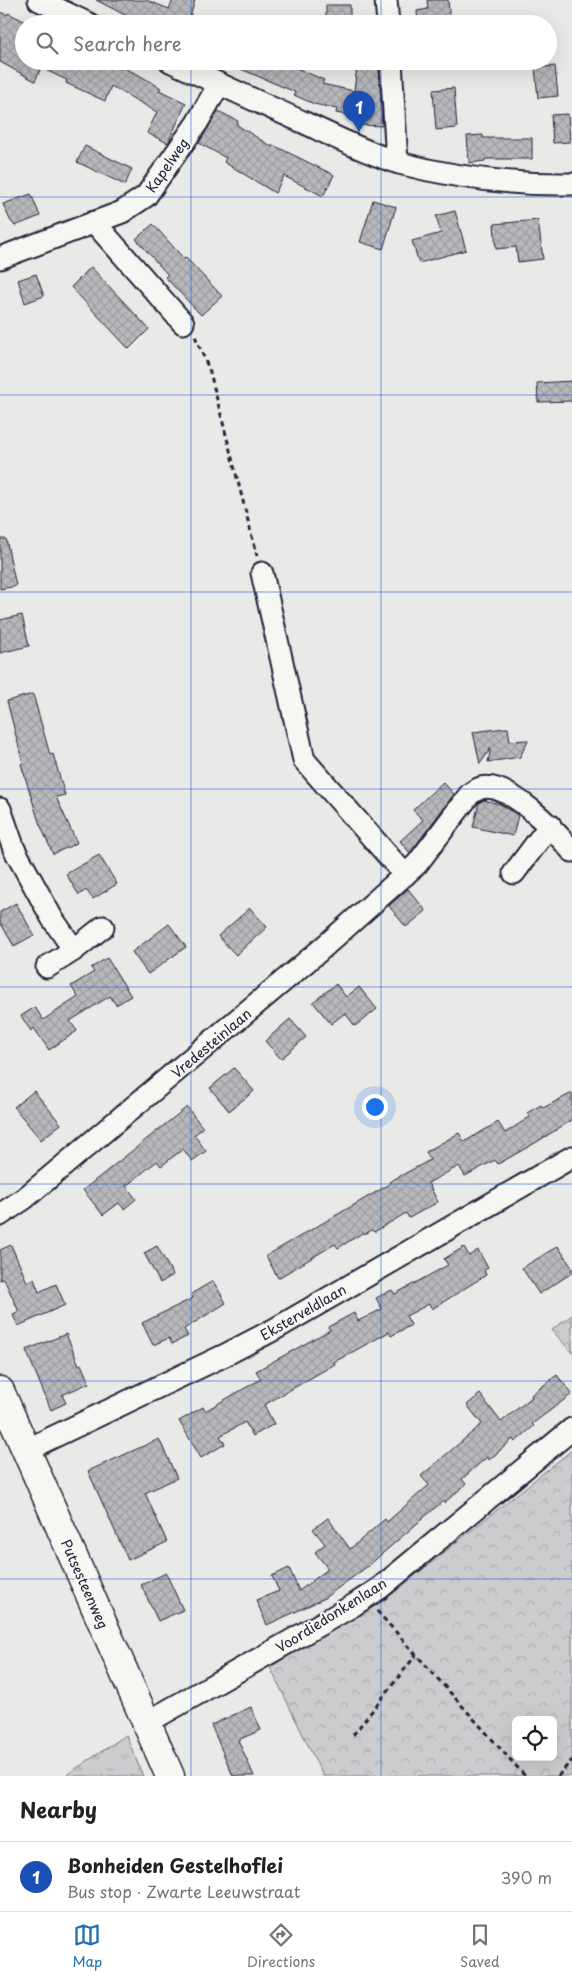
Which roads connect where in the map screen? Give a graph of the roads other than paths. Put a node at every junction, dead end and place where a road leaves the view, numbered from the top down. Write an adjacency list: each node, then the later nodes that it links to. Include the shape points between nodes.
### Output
1 (38, 0): 3 (street)
2 (386, 0): 4 (street)
3 (70, 15)
4 (387, 15)
5 (189, 70): 7 (street)
6 (392, 70): 8 (street)
7 (219, 84): 8 (street, via 349,144); 10 (street, Kapelweg, via 197,123 146,196 122,212)
8 (397, 162): 9 (street, via 492,181)
9 (572, 184)
10 (94, 222): 11 (street, Kapelweg); 12 (street)
11 (0, 258)
12 (183, 323)
13 (262, 573): 17 (street, via 304,760)
14 (0, 810): 20 (street, via 14,849 52,918)
15 (550, 825): 16 (street, Vredesteinlaan); 17 (street, Vredesteinlaan, via 505,794 481,788 470,794); 18 (street)
16 (572, 851)
17 (411, 870): 23 (street, Vredesteinlaan, via 311,959 33,1192)
18 (514, 873)
19 (103, 927): 20 (street)
20 (74, 950): 21 (street)
21 (47, 967)
22 (572, 1157): 26 (street, Eksterveldlaan, via 275,1329)
23 (0, 1215)
24 (0, 1391): 26 (main road, Putsesteenweg)
25 (572, 1429): 27 (street, Voordiedonkenlaan, via 380,1588)
26 (26, 1450): 27 (main road, Putsesteenweg)
27 (146, 1724): 28 (main road, Putsesteenweg)
28 (170, 1776)

